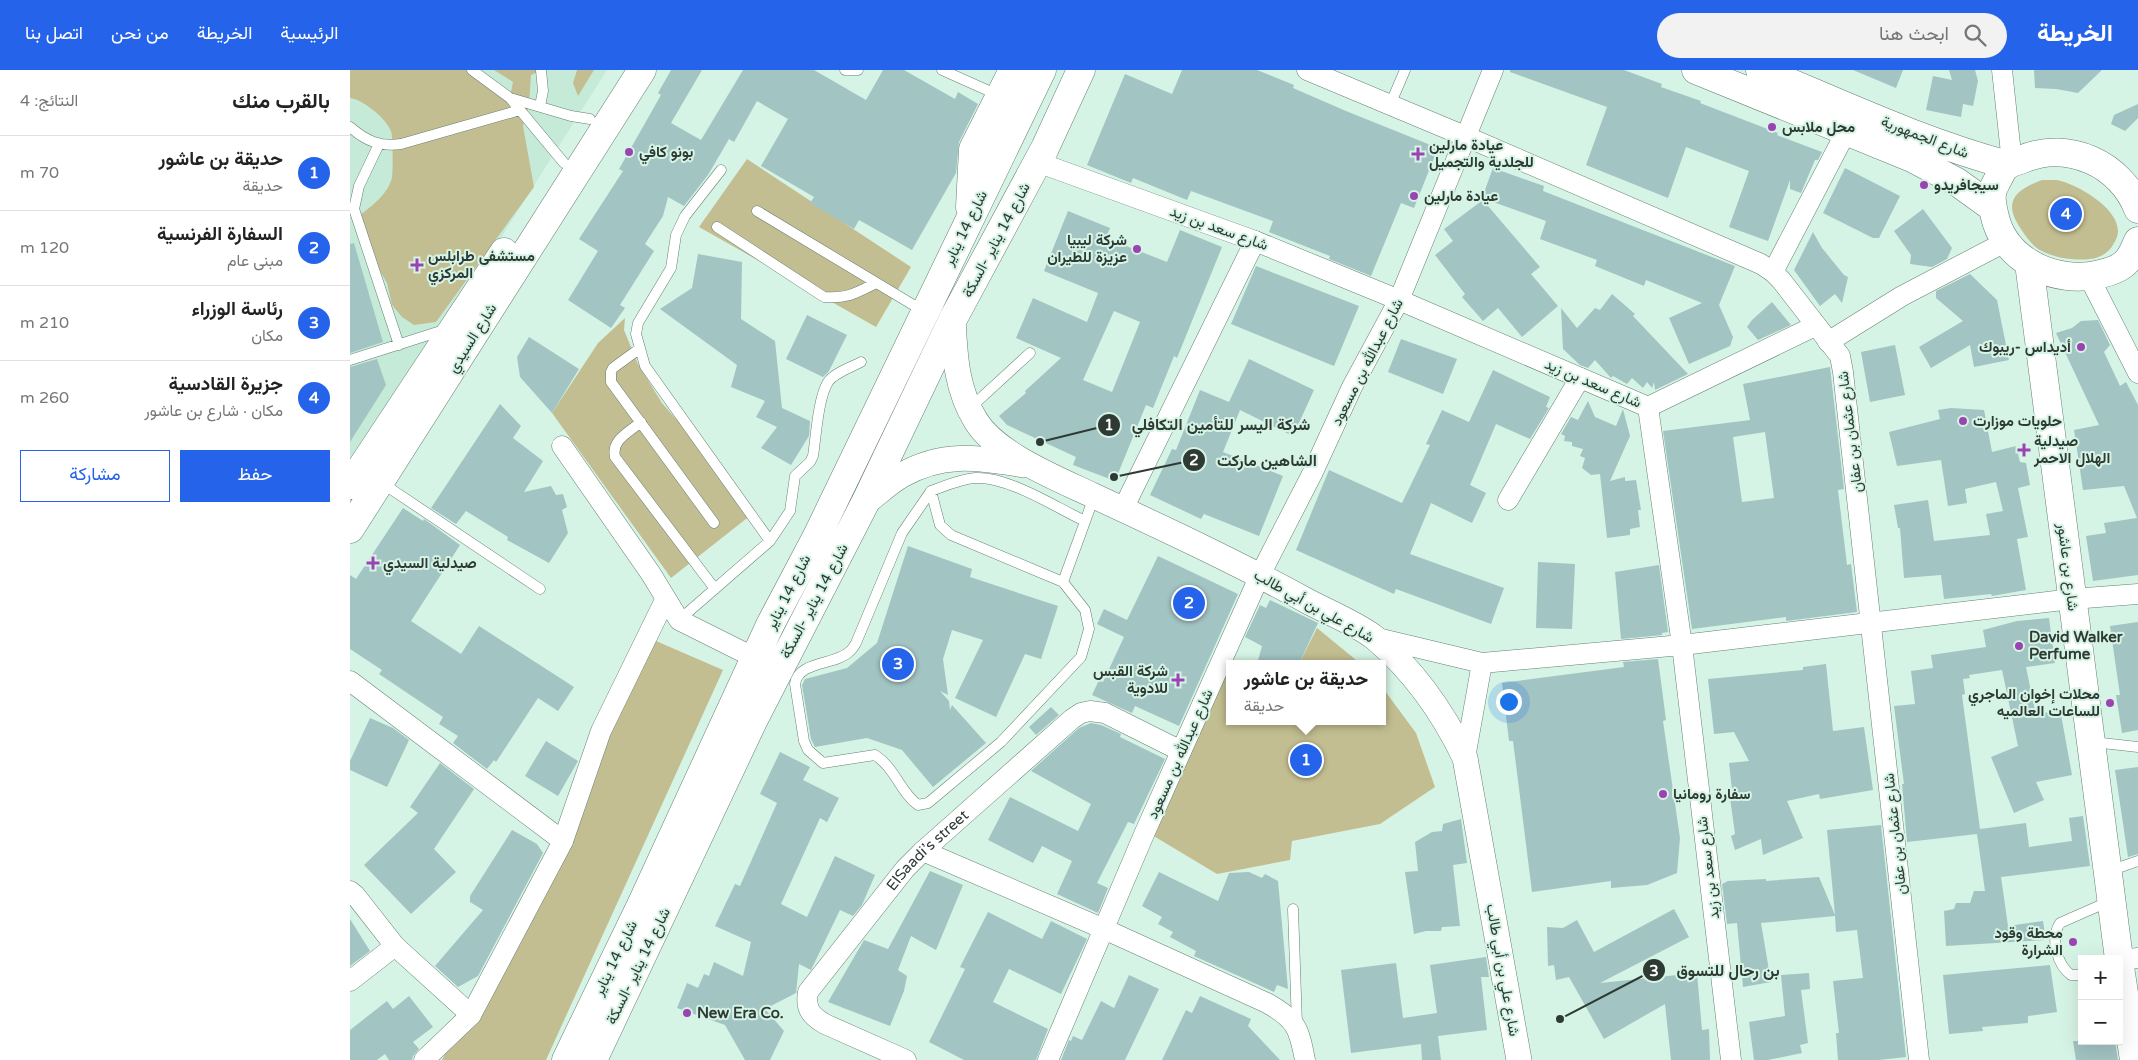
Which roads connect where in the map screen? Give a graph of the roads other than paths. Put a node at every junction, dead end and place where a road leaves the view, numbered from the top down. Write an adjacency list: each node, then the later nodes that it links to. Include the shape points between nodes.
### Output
1 (472, 70): 18 (lane)
2 (541, 70): 20 (lane, via 543,91)
3 (621, 70): 22 (main road, شارع السيدي)
4 (642, 70): 61 (main road, شارع السيدي)
5 (846, 70): 6 (lane)
6 (858, 70)
7 (942, 70): 17 (lane)
8 (1013, 70): 17 (main road)
9 (1042, 70): 34 (main road, شارع 14 يناير)
10 (1081, 70): 27 (main road, شارع 14 يناير -السكة)
11 (1307, 70): 19 (street, شارع عثمان بن عفان)
12 (1405, 70): 19 (lane)
13 (1493, 70): 25 (street, شارع عبدالله بن مسعود)
14 (1696, 70): 24 (main road, شارع الجمهورية)
15 (1760, 70): 29 (main road, شارع الجمهورية, via 1923,139)
16 (2002, 70): 29 (street)
17 (1001, 96): 34 (main road, via 973,149)
18 (510, 98): 20 (lane); 21 (lane)
19 (1390, 105): 25 (street, شارع عثمان بن عفان)
20 (540, 106): 22 (lane)
21 (520, 110): 26 (lane, via 401,144); 28 (lane)
22 (590, 119): 28 (main road, شارع السيدي)
23 (350, 127): 26 (lane)
24 (1846, 132): 32 (main road, شارع الجمهورية, via 1912,158 1957,182); 40 (street)
25 (1467, 137): 40 (street, شارع عثمان بن عفان, via 1736,252); 43 (street, شارع عبدالله بن مسعود)
26 (379, 144): 49 (lane, via 359,186 354,209)
27 (1041, 155): 36 (street, شارع سعد بن زيد); 45 (main road, شارع 14 يناير -السكة)
28 (564, 163): 47 (main road, شارع السيدي)
29 (2010, 164): 31 (main road, via 2040,153 2083,156 2105,166); 32 (main road, via 1993,189)
30 (721, 170): 50 (lane, via 685,216 676,235 670,268 638,323)
31 (2136, 198)
32 (1993, 208): 38 (main road, via 1996,226)
33 (757, 211): 42 (lane)
34 (968, 221): 44 (main road, شارع 14 يناير)
35 (717, 227): 42 (lane, via 824,297 853,295)
36 (1255, 241): 43 (street, شارع سعد بن زيد); 67 (street)
37 (2138, 241): 41 (main road, via 2127,261)
38 (2004, 242): 39 (main road); 48 (street, via 1902,296)
39 (2030, 263): 41 (main road, via 2068,278); 77 (main road, شارع بن عاشور)
40 (1773, 272): 46 (street, شارع عثمان بن عفان)
41 (2113, 274): 54 (street)
42 (876, 283): 44 (lane)
43 (1399, 300): 55 (street, شارع سعد بن زيد); 72 (street, شارع عبدالله بن مسعود, via 1352,387)
44 (925, 312): 83 (main road, شارع 14 يناير)
45 (954, 319): 57 (street, شارع علي بن أبي طالب, via 956,370); 66 (main road, شارع 14 يناير -السكة)
46 (1815, 326): 48 (street, شارع عثمان بن عفان); 56 (street)
47 (455, 327): 49 (lane); 62 (main road, شارع السيدي)
48 (1828, 342): 80 (street, شارع عثمان بن عفان, via 1840,356 1843,372)
49 (399, 345): 52 (lane)
50 (639, 349): 58 (lane, via 613,368 610,377); 71 (lane, via 645,366)
51 (1030, 352): 57 (lane)
52 (350, 360)
53 (861, 362): 71 (lane, via 828,382 819,409 813,456 795,476 790,511)
54 (2138, 373)
55 (1580, 378): 56 (street, شارع سعد بن زيد); 65 (street)
56 (1648, 407): 82 (street, شارع سعد بن زيد)
57 (970, 408): 60 (street, شارع علي بن أبي طالب, via 976,422 988,436)
58 (641, 422): 69 (lane); 75 (lane, via 617,441 615,457)
59 (562, 446): 78 (street, via 651,574)
60 (1031, 466): 64 (street, شارع علي بن أبي طالب); 66 (street, شارع علي بن أبي طالب, via 979,458 941,460 900,475)
61 (381, 482): 70 (main road, شارع السيدي); 74 (lane)
62 (350, 485)
63 (931, 491): 68 (lane, via 976,478 1009,484); 73 (lane, via 940,525 951,535); 73 (lane, via 902,533 849,653 802,671 796,678 794,684 804,741 808,750 823,763 875,755 895,773 911,800 918,805 928,803 1001,742 1081,658 1089,629 1085,610)
64 (1094, 496): 67 (street, شارع علي بن أبي طالب); 68 (lane)
65 (1508, 500)
66 (865, 503): 107 (main road, شارع 14 يناير -السكة, via 754,719)
67 (1123, 509): 72 (street, شارع علي بن أبي طالب)
68 (1085, 522): 73 (lane)
69 (714, 523)
70 (350, 530)
71 (770, 541): 75 (lane)
72 (1260, 575): 81 (street, شارع علي بن أبي طالب); 88 (street, شارع عبدالله بن مسعود)
73 (1063, 582)
74 (540, 588)
75 (714, 589): 79 (lane)
76 (2138, 594): 77 (street)
77 (2072, 599): 80 (street); 86 (main road, شارع بن عاشور)
78 (665, 600): 79 (street); 90 (street, via 601,731)
79 (679, 620): 83 (street)
80 (1872, 623): 82 (street); 113 (street, شارع عثمان بن عفان)
81 (1373, 637): 84 (street); 89 (street, شارع علي بن أبي طالب, via 1407,669 1434,704)
82 (1682, 645): 84 (street); 112 (street, شارع سعد بن زيد)
83 (755, 658): 106 (main road, شارع 14 يناير, via 642,905)
84 (1482, 663): 89 (street)
85 (350, 681): 90 (street)
86 (2092, 742): 87 (lane); 93 (main road, شارع بن عاشور)
87 (2138, 746)
88 (1180, 751): 91 (street, ElSaadi’s street, via 1105,714 1090,711 1081,714); 97 (street, شارع عبدالله بن مسعود)
89 (1465, 758): 111 (street, شارع علي بن أبي طالب)
90 (563, 841): 103 (street)
91 (923, 851): 97 (street); 108 (street, ElSaadi’s street, via 808,992 806,1003 814,1018)
92 (2138, 861): 93 (lane)
93 (2108, 872): 95 (main road, شارع بن عاشور)
94 (350, 891): 98 (street)
95 (2111, 901): 99 (main road, شارع بن عاشور); 101 (lane, via 2060,923 2055,930 2061,966 2071,975)
96 (1293, 910): 104 (lane)
97 (1104, 929): 104 (street, via 1267,1003 1286,1014); 109 (street, شارع عبدالله بن مسعود)
98 (395, 946): 102 (street); 103 (street)
99 (2121, 955)
100 (2123, 966): 114 (main road, شارع بن عاشور)
101 (2078, 976)
102 (350, 981)
103 (471, 1015): 105 (street)
104 (1297, 1029): 110 (street)
105 (424, 1060)
106 (566, 1060)
107 (593, 1060)
108 (906, 1060)
109 (1048, 1060)
110 (1305, 1060)
111 (1519, 1060)
112 (1731, 1060)
113 (1919, 1060)
114 (2134, 1060)

